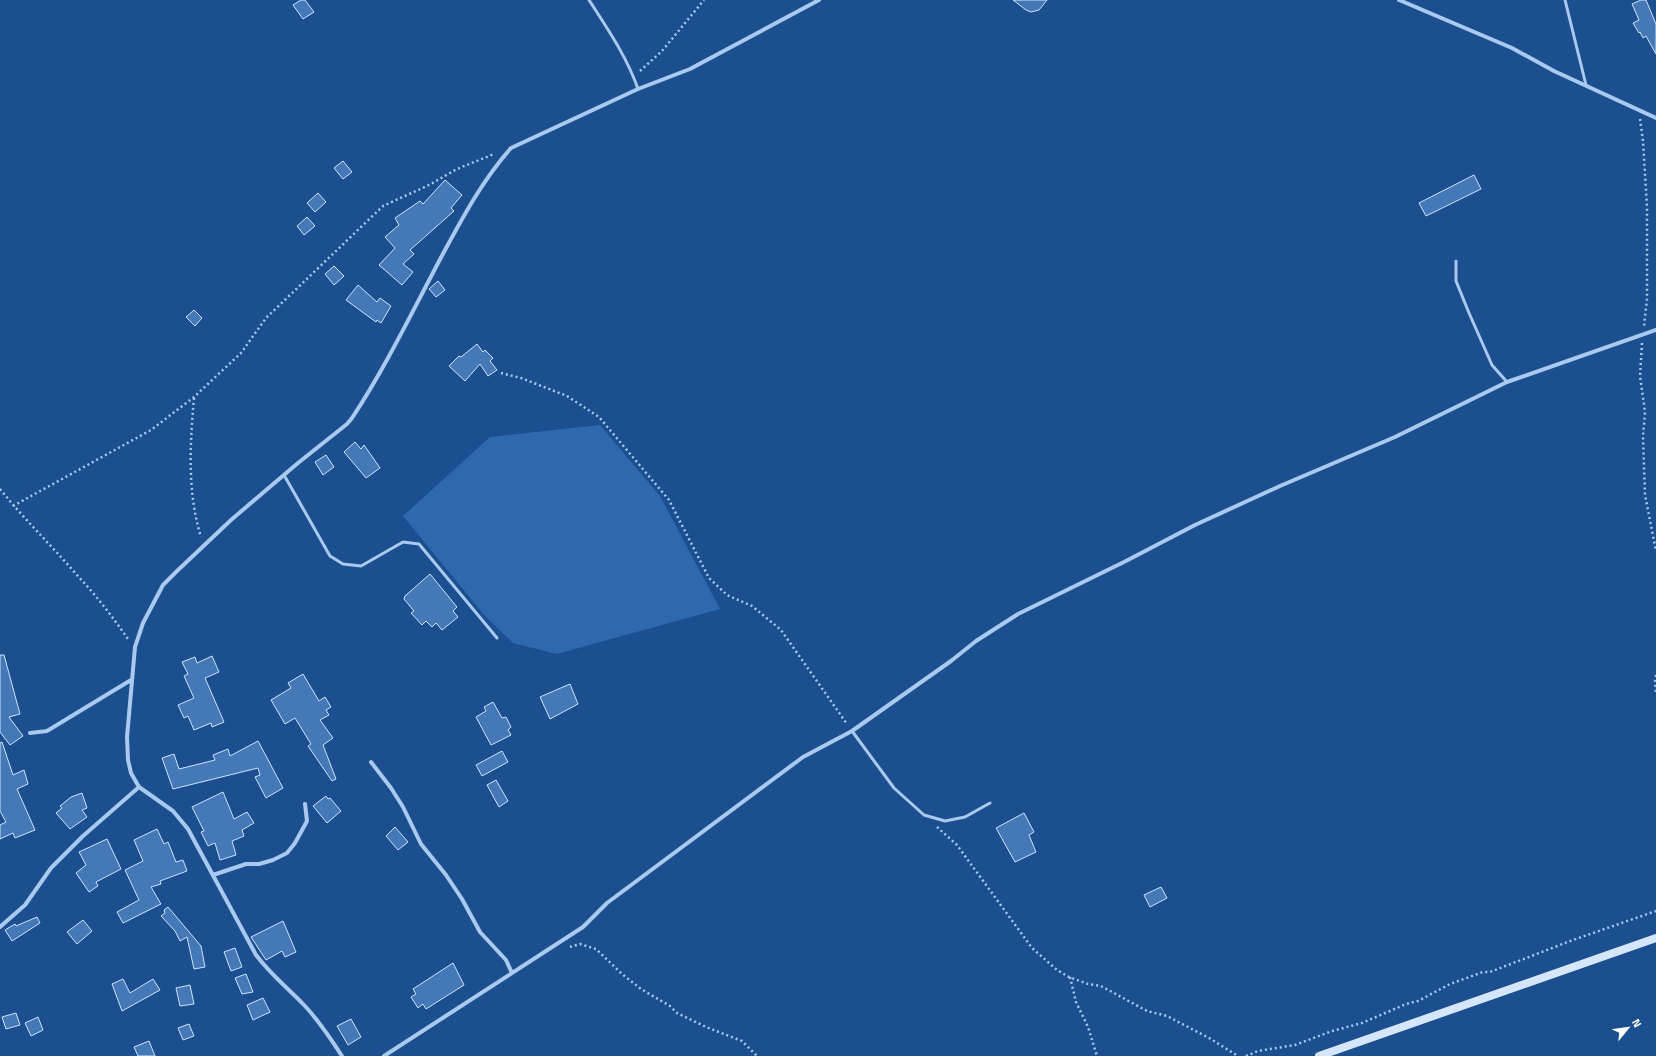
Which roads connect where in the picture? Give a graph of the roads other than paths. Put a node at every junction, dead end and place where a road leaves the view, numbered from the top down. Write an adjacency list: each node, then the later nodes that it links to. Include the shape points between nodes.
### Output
1 (589, 0): 6 (lane, via 617,45)
2 (819, 0): 6 (street, via 690,69)
3 (1399, 0): 5 (street, via 1512,48)
4 (1565, 0): 5 (lane)
5 (1586, 85): 7 (street)
6 (638, 89): 11 (street, via 511,148 498,163 462,220 352,418)
7 (1656, 118)
8 (1456, 261): 10 (lane, via 1456,281 1469,313 1492,365)
9 (1656, 330): 10 (street)
10 (1508, 382): 14 (street, via 1395,437 1195,525 1018,614 976,641)
11 (284, 475): 12 (lane, via 330,556 343,564 361,566 404,542 419,544); 13 (street, via 231,520 164,585 146,616 135,647)
12 (496, 638)
13 (131, 680): 15 (street, via 47,731); 17 (street, via 128,760 131,773)
14 (852, 731): 18 (lane, via 894,788 924,815 945,821 965,817); 23 (street, via 803,757 608,903 583,927)
15 (30, 733)
16 (371, 762): 23 (street, via 391,788 421,844 450,881 480,932 506,960)
17 (139, 786): 20 (street, via 174,811 188,828); 21 (street, via 51,868 26,904)
18 (990, 803)
19 (306, 804): 20 (street, via 307,820 287,853 273,860 246,864)
20 (213, 875): 24 (street, via 256,955 269,972 305,1006)
21 (0, 927)
22 (1656, 938): 26 (main road)
23 (512, 972): 25 (street)
24 (342, 1056)
25 (384, 1056)
26 (1318, 1056)

